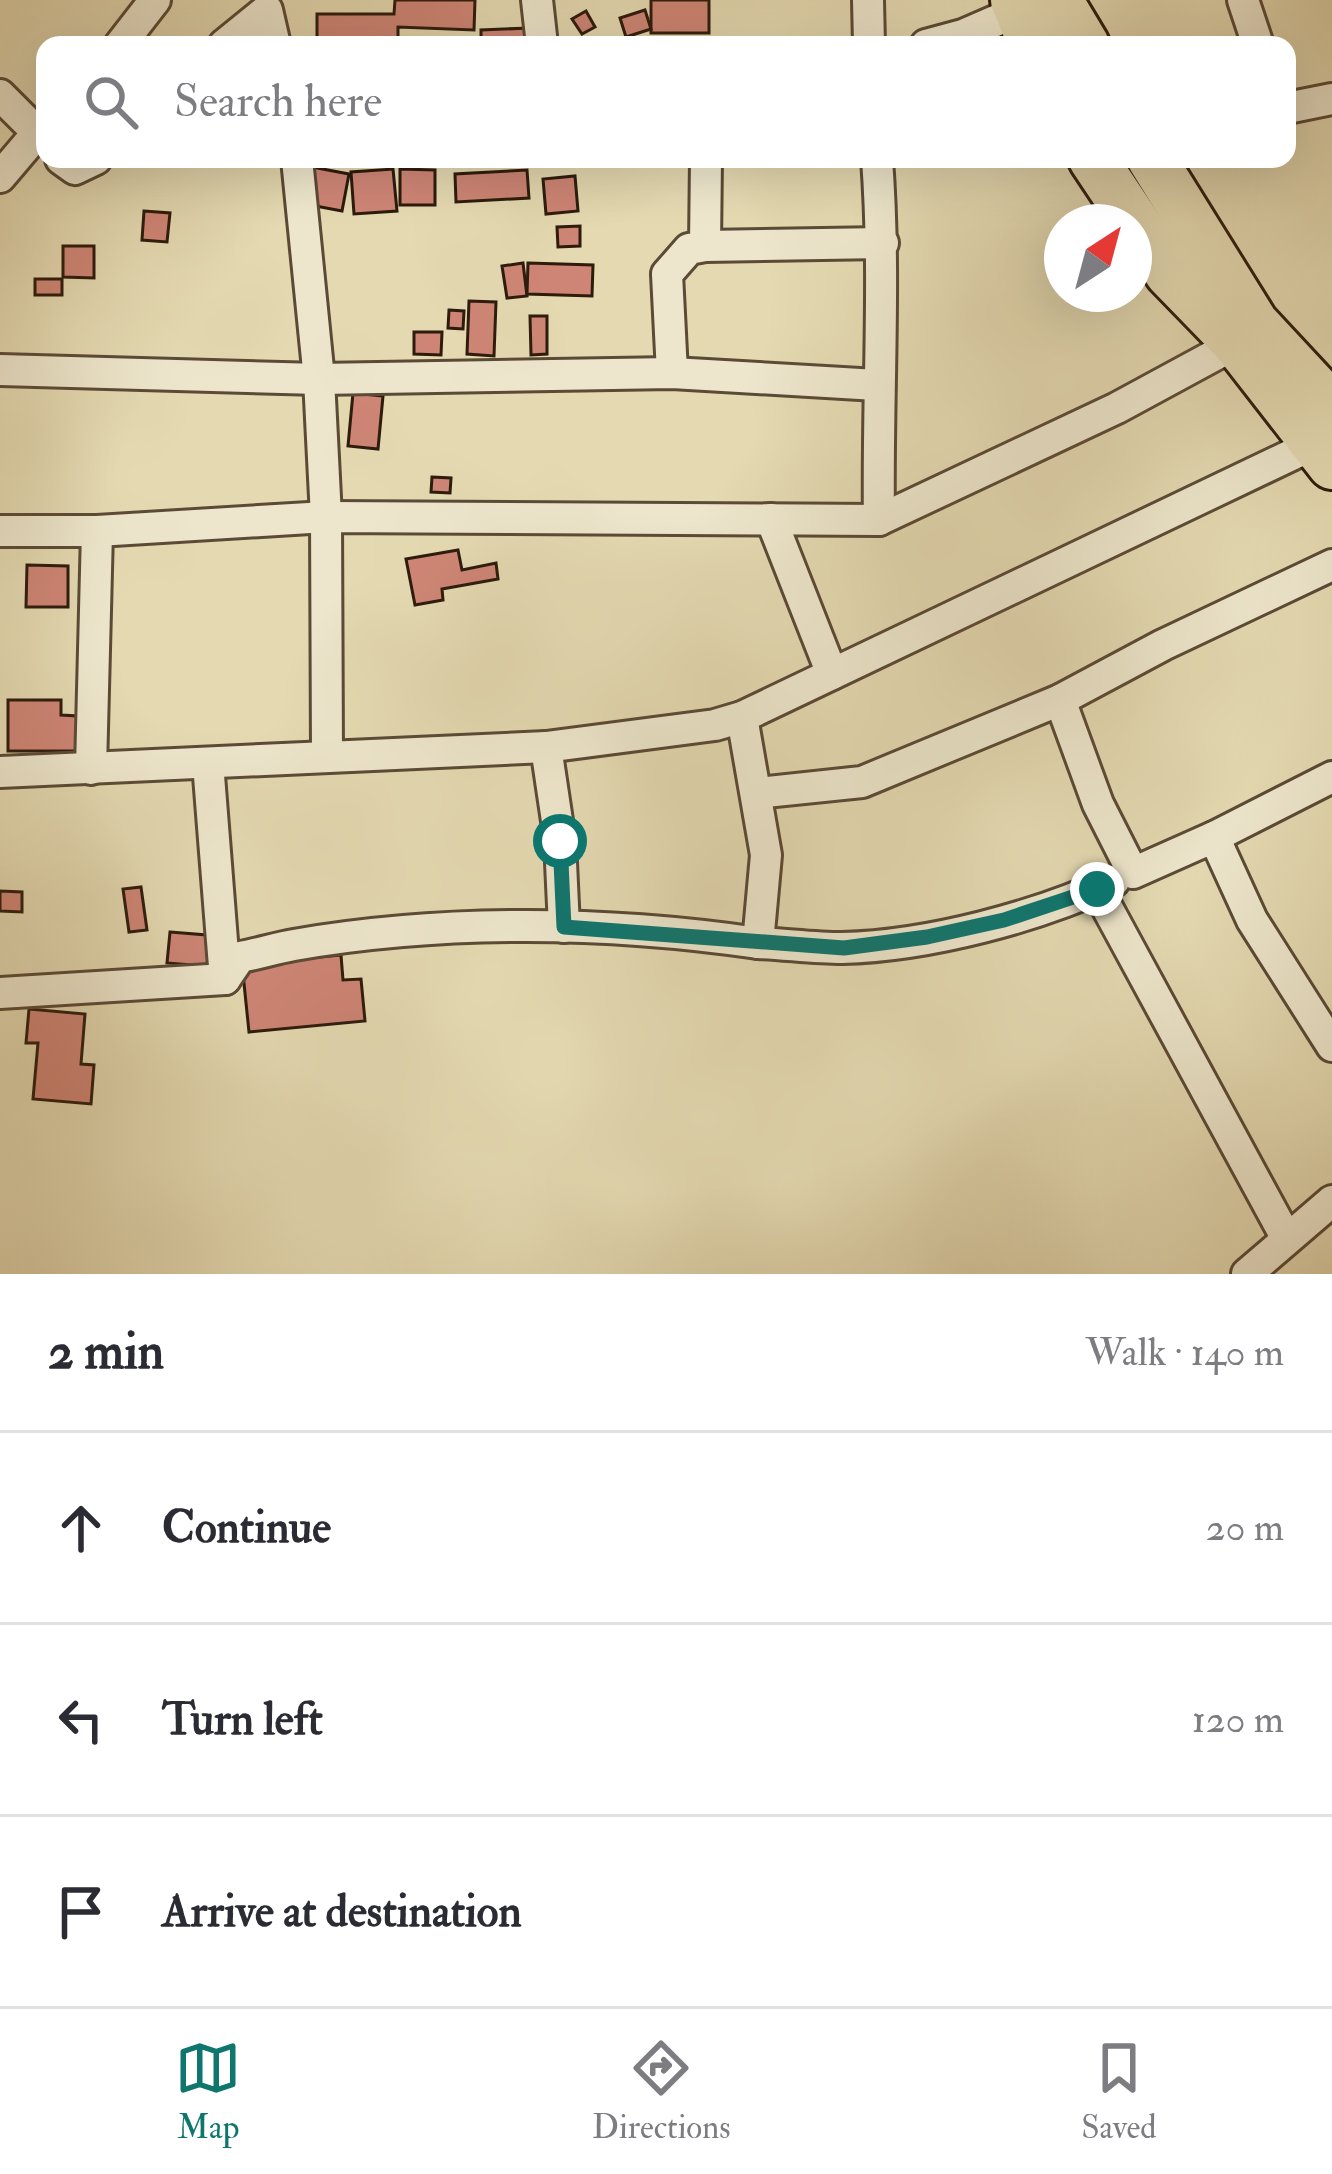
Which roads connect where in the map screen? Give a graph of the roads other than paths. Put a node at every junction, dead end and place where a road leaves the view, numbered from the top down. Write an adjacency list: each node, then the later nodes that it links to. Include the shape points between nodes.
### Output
1 (155, 0): 7 (street)
2 (537, 0): 10 (street)
3 (868, 0): 11 (street)
4 (1243, 0): 14 (street)
5 (273, 4): 8 (street); 9 (street)
6 (1034, 11): 12 (street); 13 (main road)
7 (126, 36)
8 (235, 36)
9 (275, 36)
10 (541, 36)
11 (869, 36)
12 (959, 36)
13 (1071, 36)
14 (1255, 36)
15 (0, 95): 18 (street)
16 (1332, 99): 17 (street)
17 (1296, 106)
18 (36, 126)
19 (36, 139): 25 (street)
20 (298, 168): 31 (street)
21 (706, 168): 27 (street)
22 (878, 168): 26 (street)
23 (1099, 168): 28 (main road, via 1169,273)
24 (1161, 168): 33 (main road)
25 (0, 177)
26 (884, 244): 27 (street); 32 (street)
27 (705, 246): 30 (street, via 689,249 668,274)
28 (1237, 344): 33 (main road); 36 (street)
29 (0, 370): 31 (street)
30 (672, 373): 31 (street); 32 (street)
31 (319, 379): 34 (street)
32 (877, 385): 36 (street)
33 (1328, 437): 40 (street)
34 (326, 517): 35 (street); 38 (street); 44 (street)
35 (771, 519): 36 (street); 40 (street)
36 (879, 520)
37 (0, 531): 38 (street)
38 (97, 531): 46 (street)
39 (1332, 565): 41 (street)
40 (832, 674): 42 (street)
41 (1060, 700): 49 (street, via 862,782); 51 (street)
42 (742, 718): 43 (street); 49 (street)
43 (546, 747): 44 (street); 53 (street)
44 (327, 758): 45 (street)
45 (208, 764): 46 (street); 55 (street)
46 (91, 769): 47 (street)
47 (0, 772)
48 (1332, 777): 50 (street)
49 (757, 793): 54 (street, via 766,855)
50 (1214, 837): 51 (street); 57 (street, via 1252,920)
51 (1133, 873): 52 (street)
52 (1097, 889): 54 (street, via 927,937 844,948); 59 (street)
53 (564, 927): 54 (street); 55 (street, via 290,946 239,958)
54 (758, 943)
55 (224, 980): 56 (street)
56 (0, 993)
57 (1332, 1046)
58 (1332, 1201): 59 (street)
59 (1287, 1239): 60 (street)
60 (1247, 1274)

